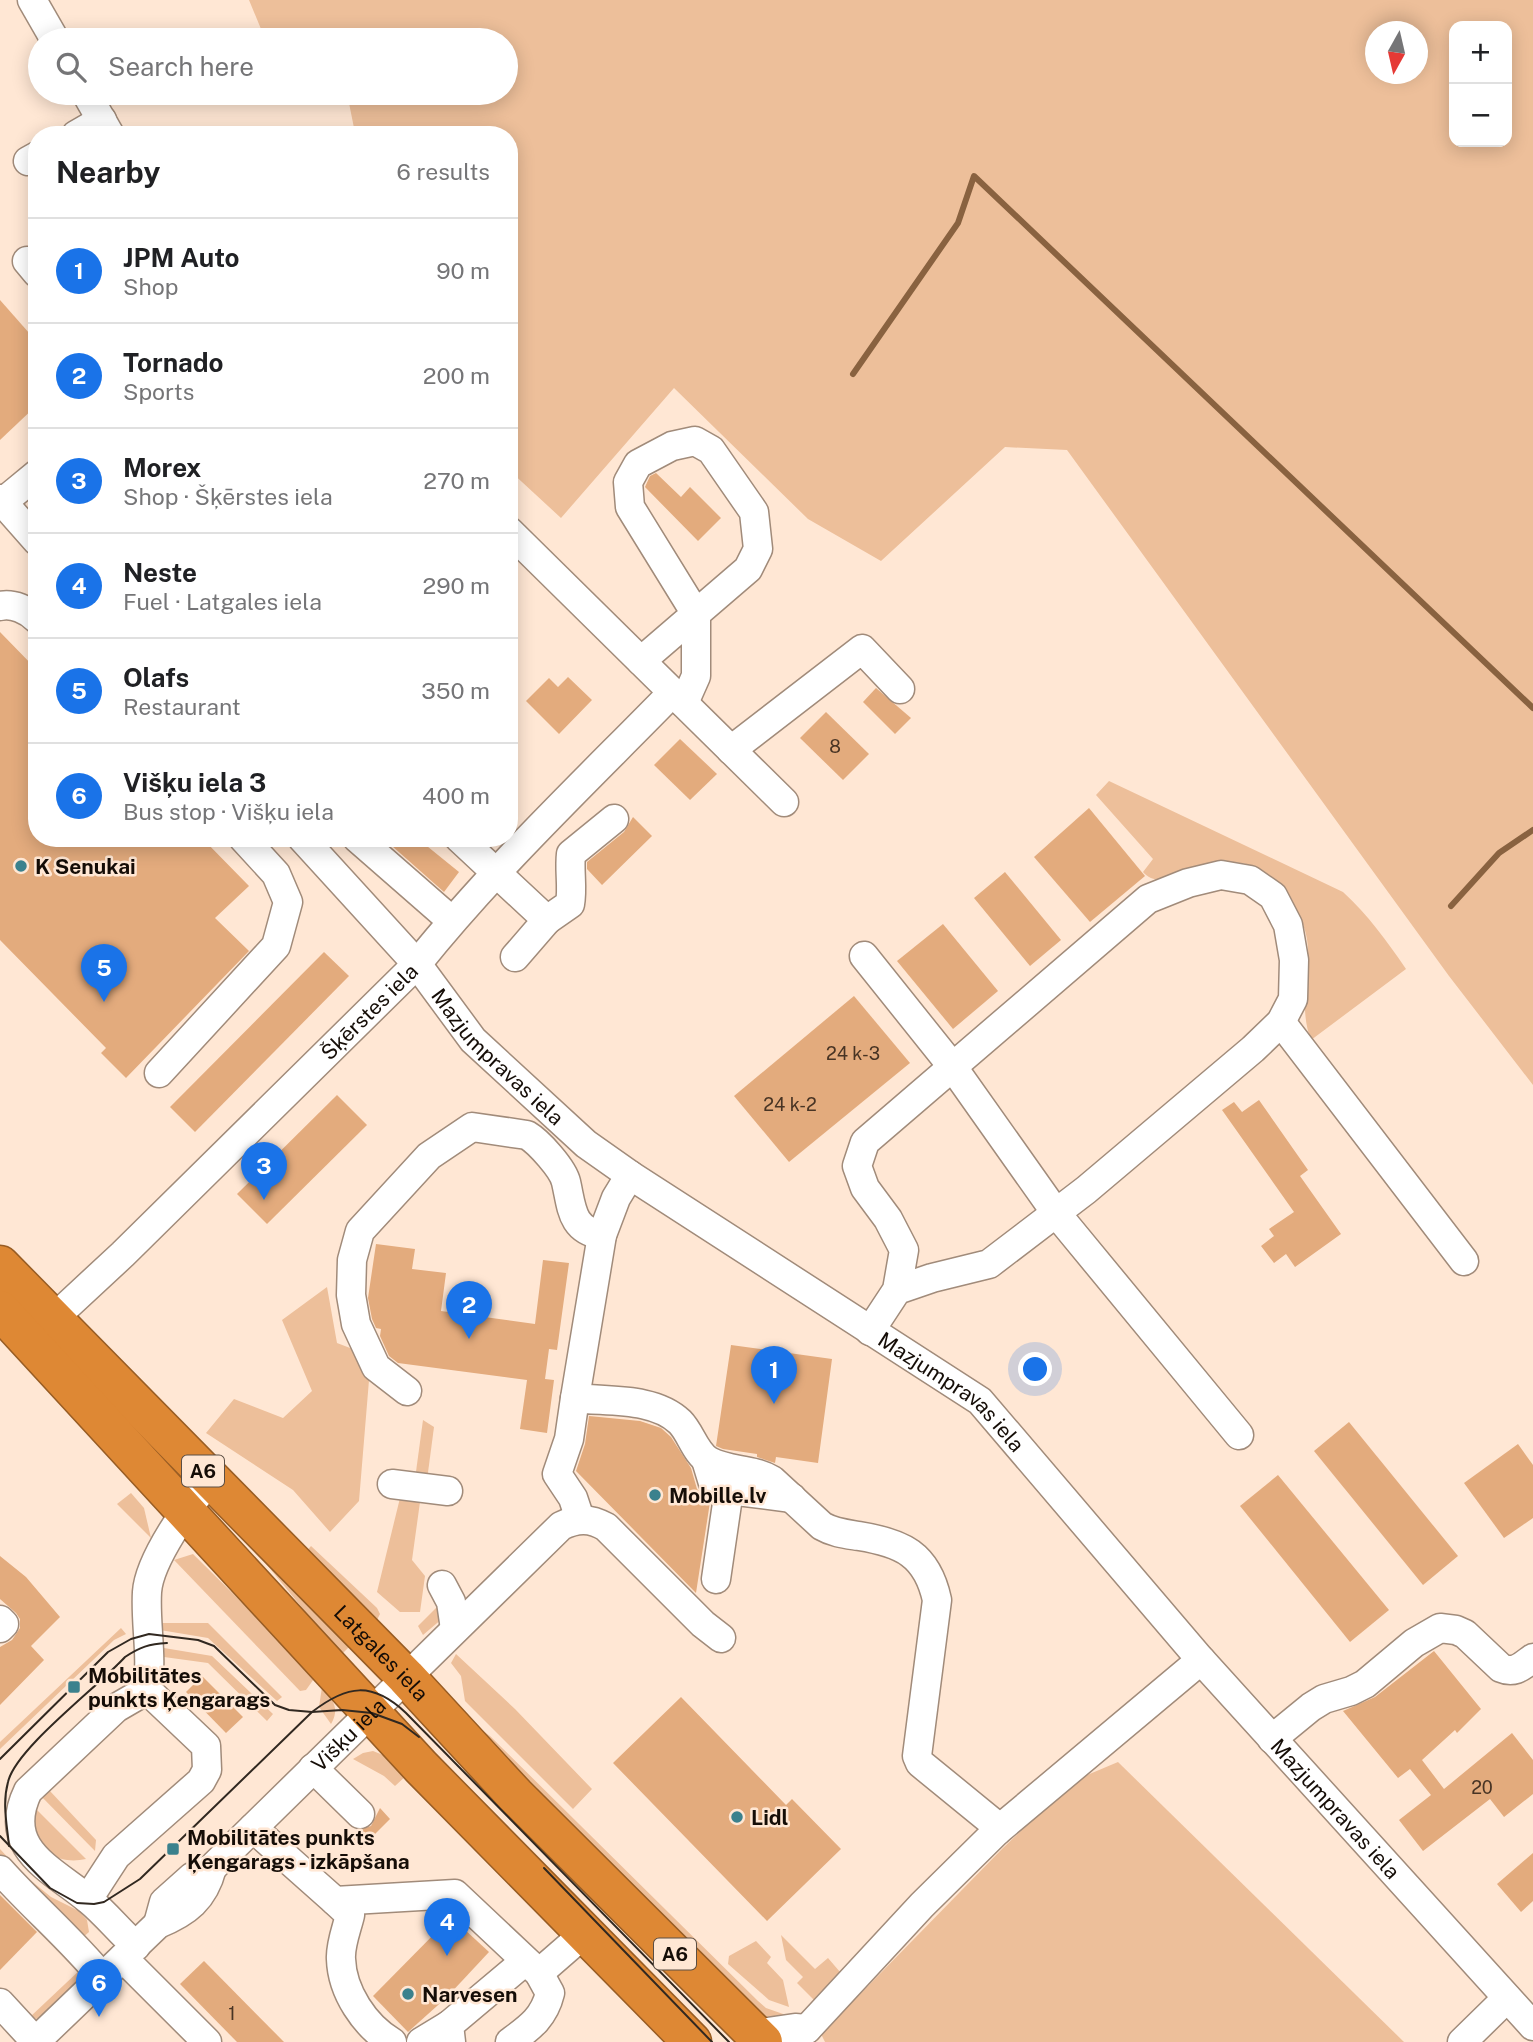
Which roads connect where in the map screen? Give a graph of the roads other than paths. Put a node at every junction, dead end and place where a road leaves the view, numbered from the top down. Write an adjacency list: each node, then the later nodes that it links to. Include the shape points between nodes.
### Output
1 (32, 0): 2 (street)
2 (48, 28)
3 (93, 105): 4 (street)
4 (105, 126)
5 (28, 480): 6 (street)
6 (1, 500): 7 (street)
7 (28, 531)
8 (518, 540): 12 (street)
9 (0, 606): 10 (street)
10 (28, 611)
11 (696, 614): 11 (street, via 630,507 628,482 638,464 672,446 695,441 711,450 754,512 758,549 748,569); 12 (street); 14 (street, via 696,676)
12 (641, 661): 14 (street)
13 (900, 689): 15 (street, via 862,649)
14 (679, 698): 15 (street); 22 (street, Šķērstes iela)
15 (731, 750): 16 (street)
16 (784, 802)
17 (614, 819): 23 (street, via 571,854 570,904)
18 (251, 847): 30 (street, via 276,874 288,902 276,946)
19 (310, 847): 27 (street, Mazjumpravas iela)
20 (367, 847): 24 (street)
21 (474, 847): 22 (street)
22 (497, 872): 23 (street); 24 (street, Šķērstes iela)
23 (547, 920): 26 (street)
24 (452, 921): 27 (street, Šķērstes iela)
25 (864, 956): 29 (street)
26 (515, 957)
27 (417, 964): 31 (street, Mazjumpravas iela, via 473,1040 586,1143); 38 (street, Šķērstes iela)
28 (1281, 1022): 29 (street, via 1293,999 1289,925 1273,896 1250,880 1222,875 1147,899); 32 (street); 34 (street)
29 (952, 1066): 32 (street); 36 (street, via 865,1142 857,1166 864,1188 904,1250)
30 (159, 1073)
31 (630, 1175): 33 (street); 39 (street, Mazjumpravas iela)
32 (1056, 1213): 36 (street, via 989,1264); 42 (street)
33 (603, 1235): 40 (street, via 587,1233 579,1224 562,1174 527,1135 472,1126 429,1156 360,1231 352,1260 356,1324 376,1367); 41 (street)
34 (1464, 1261)
35 (0, 1265): 38 (highway, Latgales iela / A6)
36 (897, 1290): 39 (street)
37 (0, 1310): 49 (highway, A6)
38 (53, 1319): 44 (highway, Latgales iela / A6)
39 (870, 1331): 58 (street, Mazjumpravas iela, via 980,1401)
40 (407, 1391)
41 (575, 1398): 43 (street, via 645,1404 671,1415); 50 (street, via 557,1474)
42 (1239, 1436)
43 (706, 1460): 46 (street, via 713,1483); 48 (street, via 763,1475)
44 (212, 1480): 49 (street); 59 (highway, Latgales iela / A6)
45 (393, 1484): 47 (street)
46 (729, 1490): 48 (street); 51 (street)
47 (448, 1491)
48 (792, 1498): 66 (street, via 832,1531 894,1543 925,1567 935,1589 937,1616 918,1756 920,1763 991,1821)
49 (187, 1511): 60 (street, via 153,1566 147,1589); 61 (highway, A6)
50 (580, 1519): 55 (street, Višķu iela, via 561,1526); 56 (street, via 606,1527)
51 (716, 1578)
52 (442, 1585): 55 (street, via 451,1602)
53 (0, 1620): 54 (street, via 4,1624)
54 (0, 1628)
55 (455, 1629): 59 (street, Višķu iela)
56 (721, 1639)
57 (1533, 1658): 62 (street, via 1516,1670 1506,1670 1465,1634 1440,1628 1414,1643 1365,1684 1324,1699)
58 (1201, 1660): 62 (street, Mazjumpravas iela); 66 (street)
59 (406, 1677): 61 (street, Višķu iela); 78 (highway, Latgales iela / A6, via 515,1795)
60 (147, 1690): 68 (street, via 206,1745 207,1770 201,1781 116,1856); 68 (street, via 100,1722 28,1791 21,1805 18,1822 29,1852)
61 (372, 1713): 63 (street, Višķu iela); 70 (highway, A6)
62 (1272, 1739): 73 (street, Mazjumpravas iela)
63 (313, 1768): 64 (street); 65 (street, Višķu iela)
64 (360, 1814)
65 (253, 1828): 69 (street); 71 (street, Višķu iela, via 212,1868 207,1888 179,1915 158,1924)
66 (997, 1831): 77 (street, via 922,1905)
67 (0, 1870): 71 (street, via 74,1944)
68 (88, 1899): 71 (street)
69 (335, 1900): 72 (street, via 455,1894); 82 (street, via 350,1915 340,1958 348,1992 369,2026)
70 (584, 1933): 72 (street); 85 (highway, A6)
71 (121, 1961): 80 (street, Višķu iela); 81 (street)
72 (531, 1968): 76 (street); 84 (street, via 550,1993 547,2008 534,2025)
73 (1507, 1998): 75 (street, Mazjumpravas iela); 79 (street)
74 (0, 2003): 80 (street)
75 (1533, 2026)
76 (450, 2033): 83 (street)
77 (808, 2036): 78 (street, via 795,2028)
78 (759, 2038)
79 (1466, 2040)
80 (36, 2042)
81 (207, 2042)
82 (392, 2042)
83 (421, 2042)
84 (510, 2042)
85 (692, 2042)

